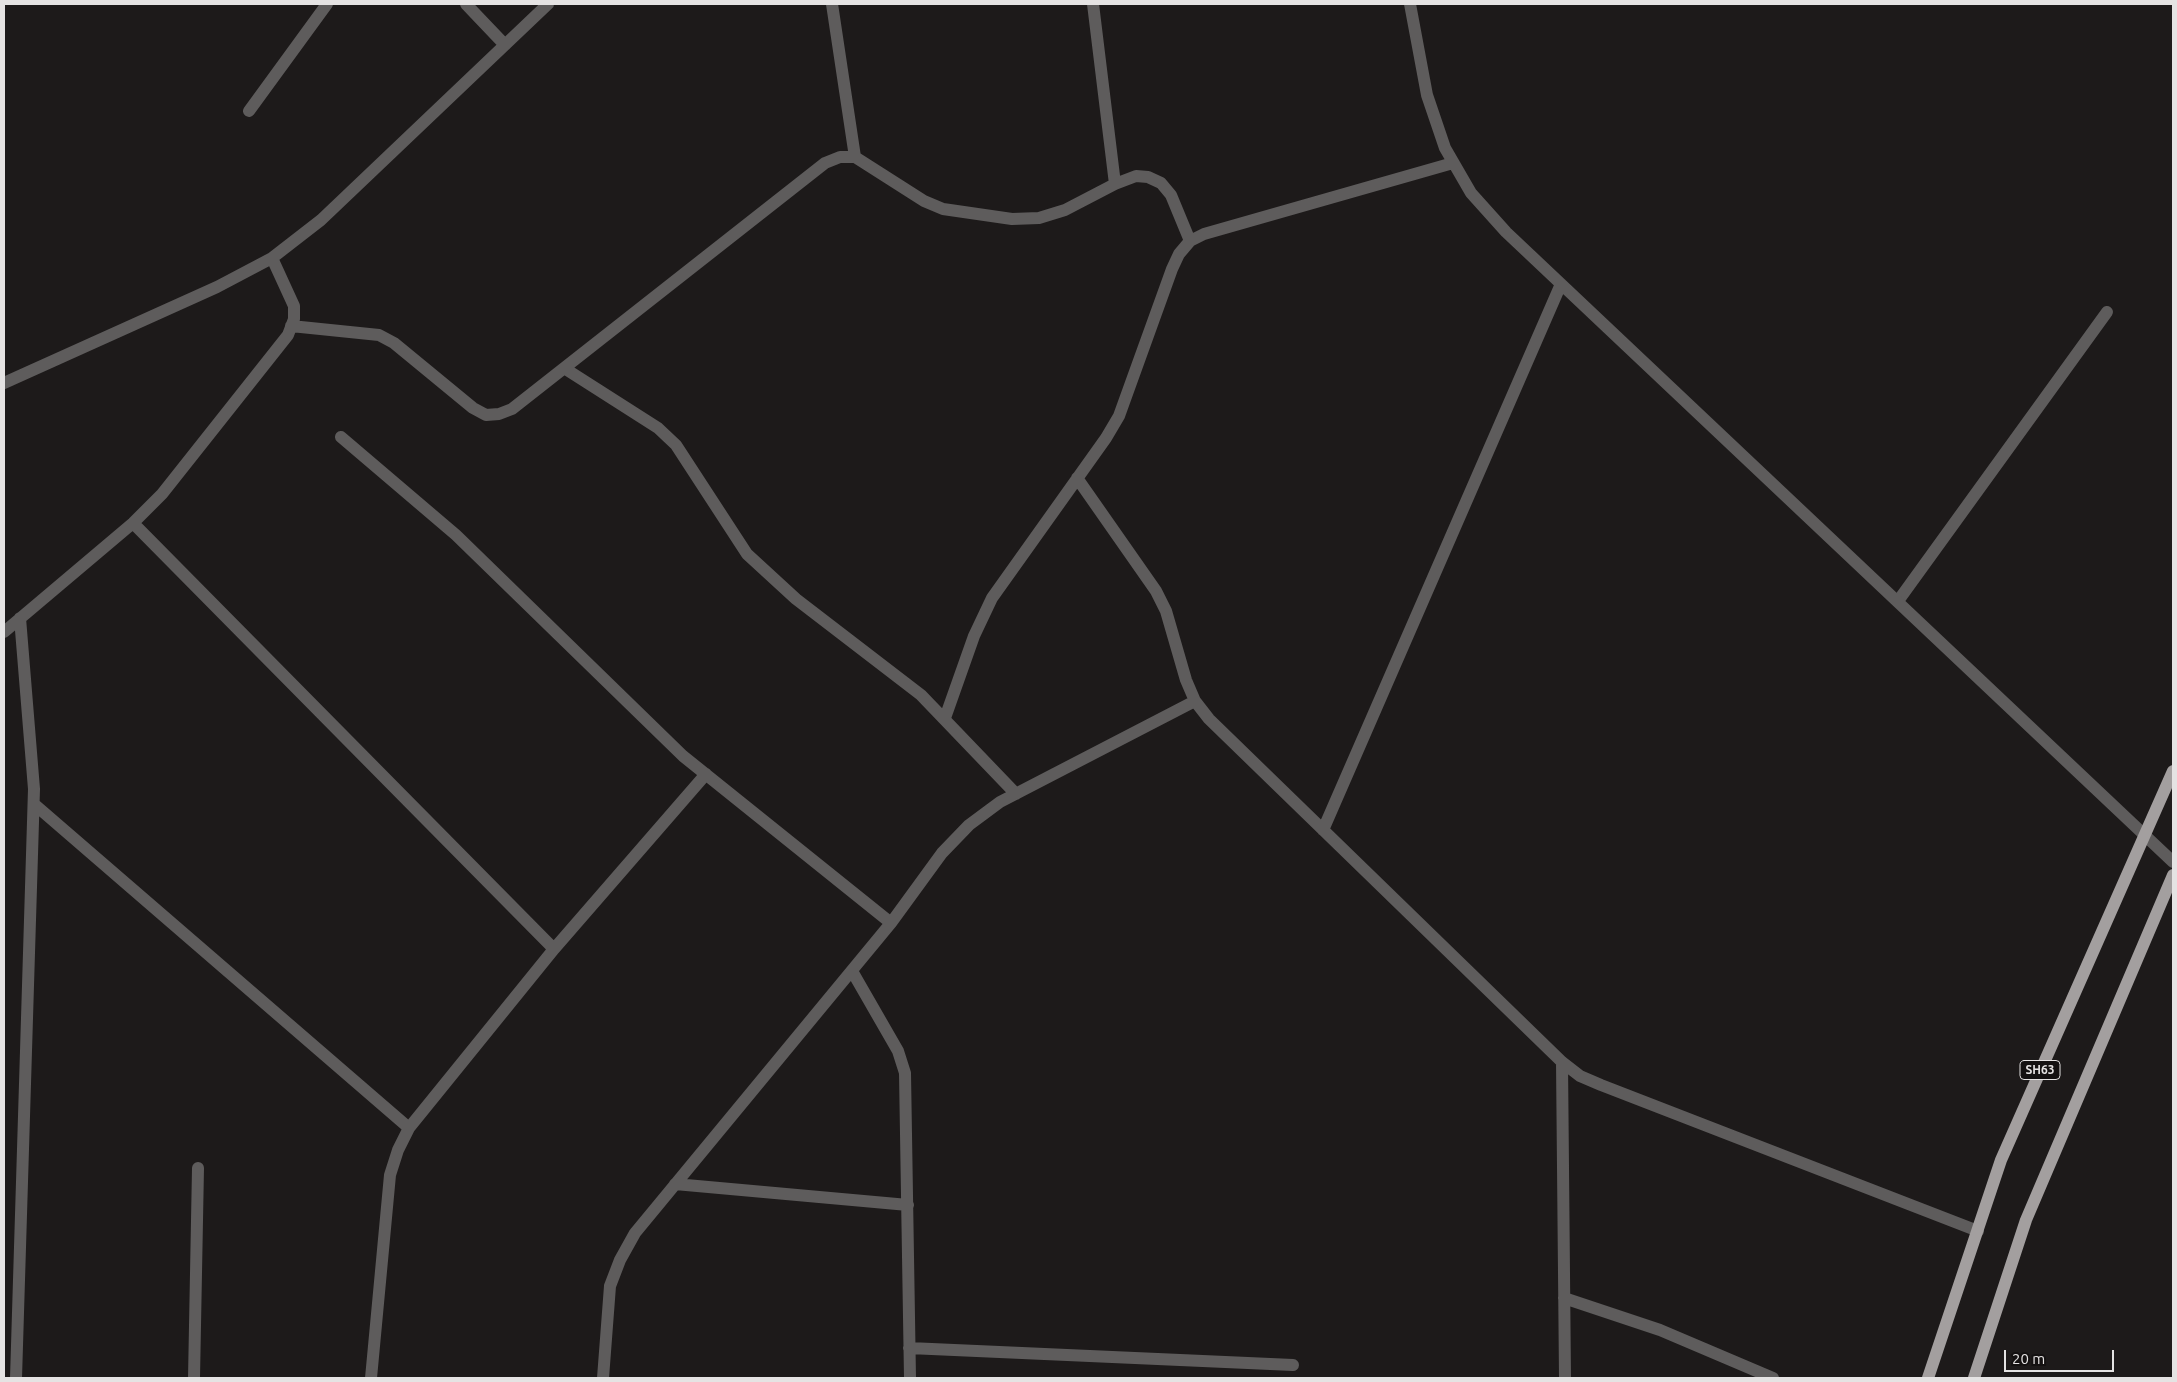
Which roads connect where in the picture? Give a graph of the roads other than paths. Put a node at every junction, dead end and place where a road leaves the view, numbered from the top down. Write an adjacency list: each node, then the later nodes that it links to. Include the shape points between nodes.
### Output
1 (327, 4): 8 (street)
2 (466, 4): 7 (street)
3 (548, 4): 7 (street)
4 (832, 4): 9 (street)
5 (1093, 4): 11 (street)
6 (1410, 4): 10 (street, via 1427,96)
7 (505, 45): 13 (street, via 321,220)
8 (249, 111)
9 (855, 156): 11 (street, via 924,201 943,209 1012,219 1039,218 1065,210); 17 (street, via 840,157 826,163)
10 (1453, 163): 12 (street, via 1204,234); 14 (street, via 1470,193)
11 (1114, 184): 12 (street, via 1136,176 1161,183 1171,194)
12 (1190, 242): 20 (street, via 1172,269 1119,416)
13 (272, 258): 16 (street, via 294,306); 18 (street, via 218,287)
14 (1560, 284): 22 (street); 31 (street)
15 (2107, 312): 22 (street)
16 (291, 326): 17 (street, via 379,335 394,343 486,415 512,409); 21 (street, via 288,335 162,494)
17 (564, 368): 26 (street, via 658,428 676,445 747,554 796,599 921,695)
18 (4, 383)
19 (341, 437): 28 (street, via 456,535 655,731)
20 (1078, 478): 25 (street, via 1156,591 1166,611); 26 (street, via 992,598 974,636)
21 (132, 523): 23 (street); 36 (street)
22 (1898, 601): 32 (street)
23 (20, 618): 24 (street); 30 (street)
24 (4, 632)
25 (1195, 701): 29 (street); 31 (street)
26 (945, 718): 29 (street)
27 (2173, 771): 32 (main road, SH63)
28 (706, 774): 35 (street); 36 (street)
29 (1016, 794): 35 (street, via 968,824 942,852)
30 (34, 804): 39 (street); 47 (street)
31 (1323, 830): 38 (street)
32 (2145, 834): 33 (street); 43 (main road, SH63, via 2014,1128)
33 (2173, 862)
34 (2173, 875): 55 (main road, via 2026,1220)
35 (890, 923): 37 (street)
36 (554, 949): 39 (street)
37 (852, 970): 41 (street); 42 (street, via 898,1051 905,1072)
38 (1562, 1062): 43 (street, via 1580,1076 1601,1085); 44 (street)
39 (409, 1128): 49 (street, via 390,1175)
40 (198, 1168): 48 (street)
41 (676, 1184): 42 (street); 50 (street, via 635,1233 610,1286)
42 (908, 1205): 45 (street)
43 (1978, 1231): 54 (main road, SH63)
44 (1564, 1298): 52 (street); 53 (street, via 1660,1330)
45 (909, 1348): 46 (street); 51 (street)
46 (1293, 1364)
47 (16, 1378)
48 (194, 1378)
49 (371, 1378)
50 (604, 1378)
51 (910, 1378)
52 (1565, 1378)
53 (1774, 1378)
54 (1928, 1378)
55 (1974, 1378)

